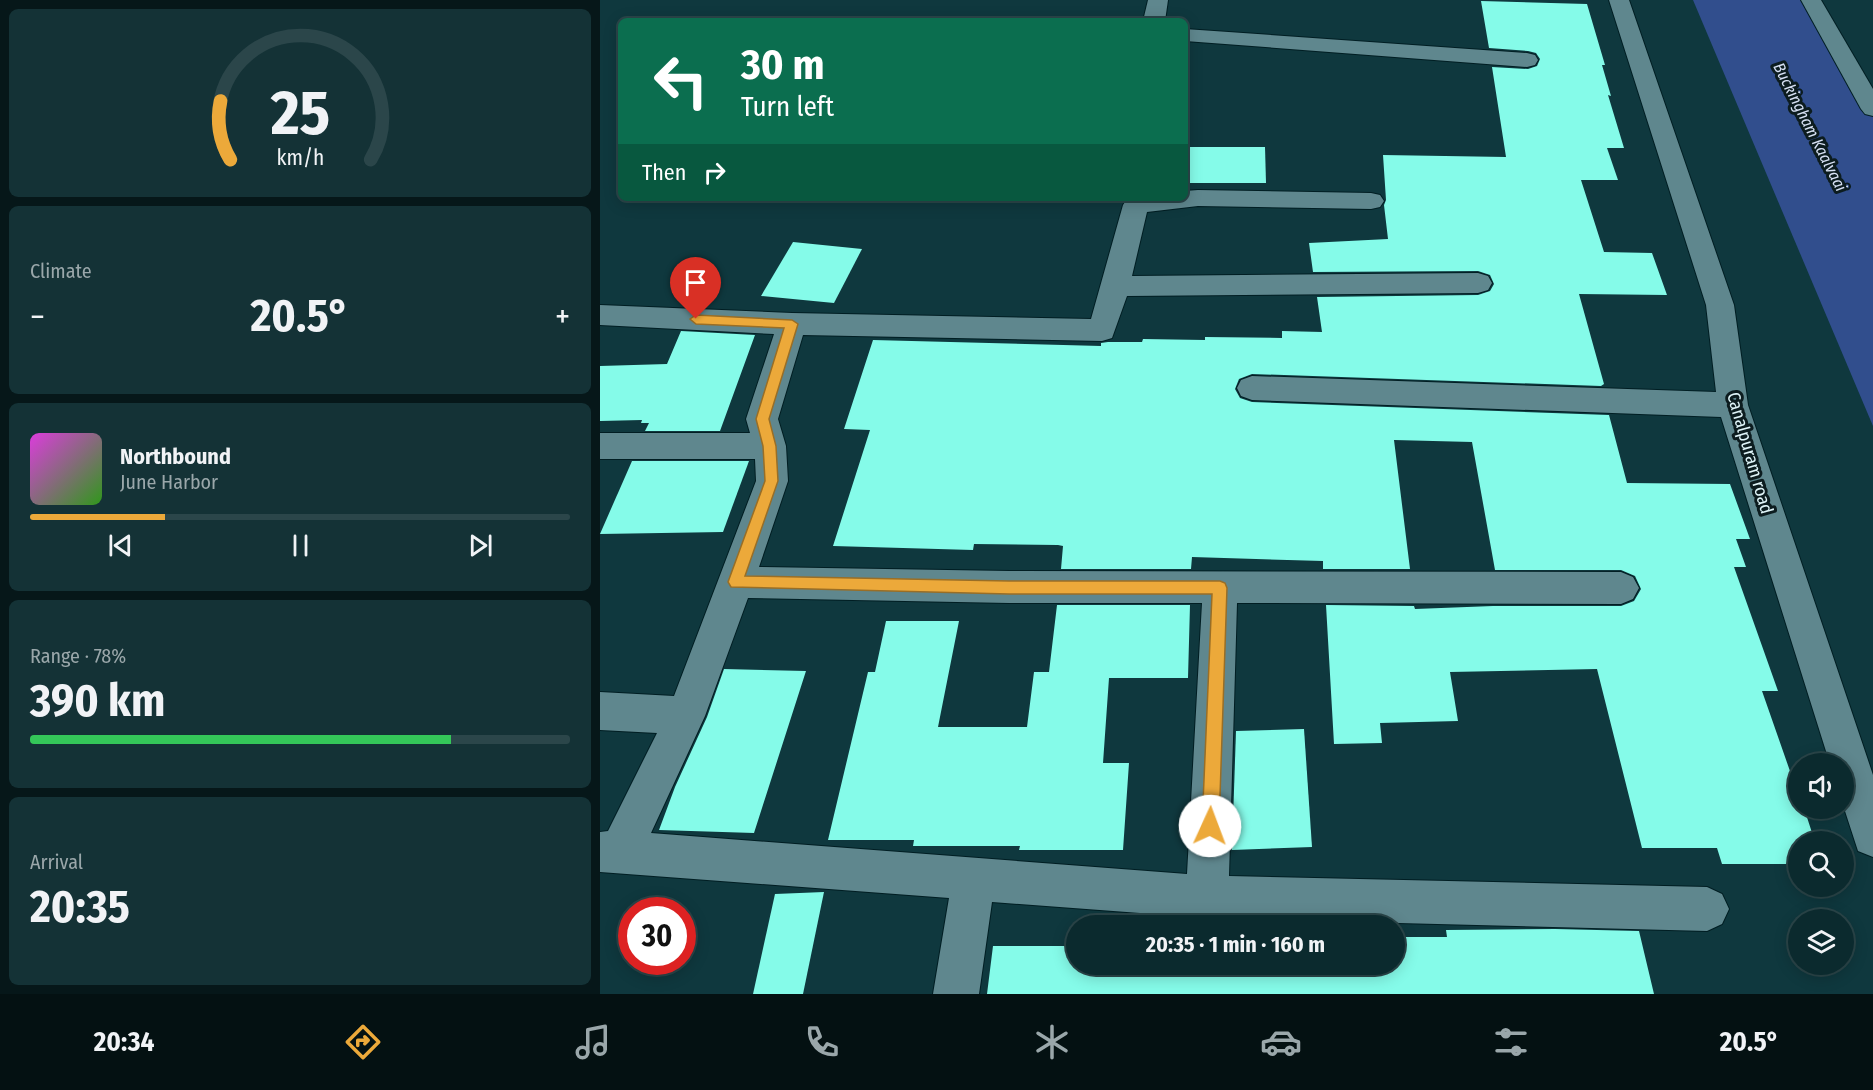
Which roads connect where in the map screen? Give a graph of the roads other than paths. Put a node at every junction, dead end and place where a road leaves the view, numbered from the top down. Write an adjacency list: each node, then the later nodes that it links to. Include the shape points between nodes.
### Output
1 (1158, 0): 4 (street)
2 (1619, 0): 16 (street, Canalpuram road, via 1720,305)
3 (1811, 0): 7 (street)
4 (1155, 18)
5 (1188, 35): 6 (street)
6 (1527, 60)
7 (1873, 109)
8 (1188, 199): 10 (street)
9 (1171, 201): 12 (street, via 1136,205)
10 (1371, 201)
11 (1478, 283): 12 (street)
12 (1116, 286): 14 (street, via 1102,330)
13 (600, 315): 14 (street)
14 (792, 324): 18 (street, via 762,419)
15 (1252, 388): 16 (street)
16 (1732, 405): 24 (street, Canalpuram road)
17 (600, 446): 18 (street)
18 (770, 446): 19 (street, via 772,481)
19 (736, 582): 20 (street); 23 (street)
20 (1220, 588): 21 (street); 27 (street)
21 (1621, 588)
22 (600, 711): 23 (street)
23 (686, 716): 25 (street)
24 (1873, 836)
25 (610, 852): 26 (street)
26 (974, 879): 27 (street); 29 (street)
27 (1207, 897): 28 (street)
28 (1707, 909)
29 (956, 994)

